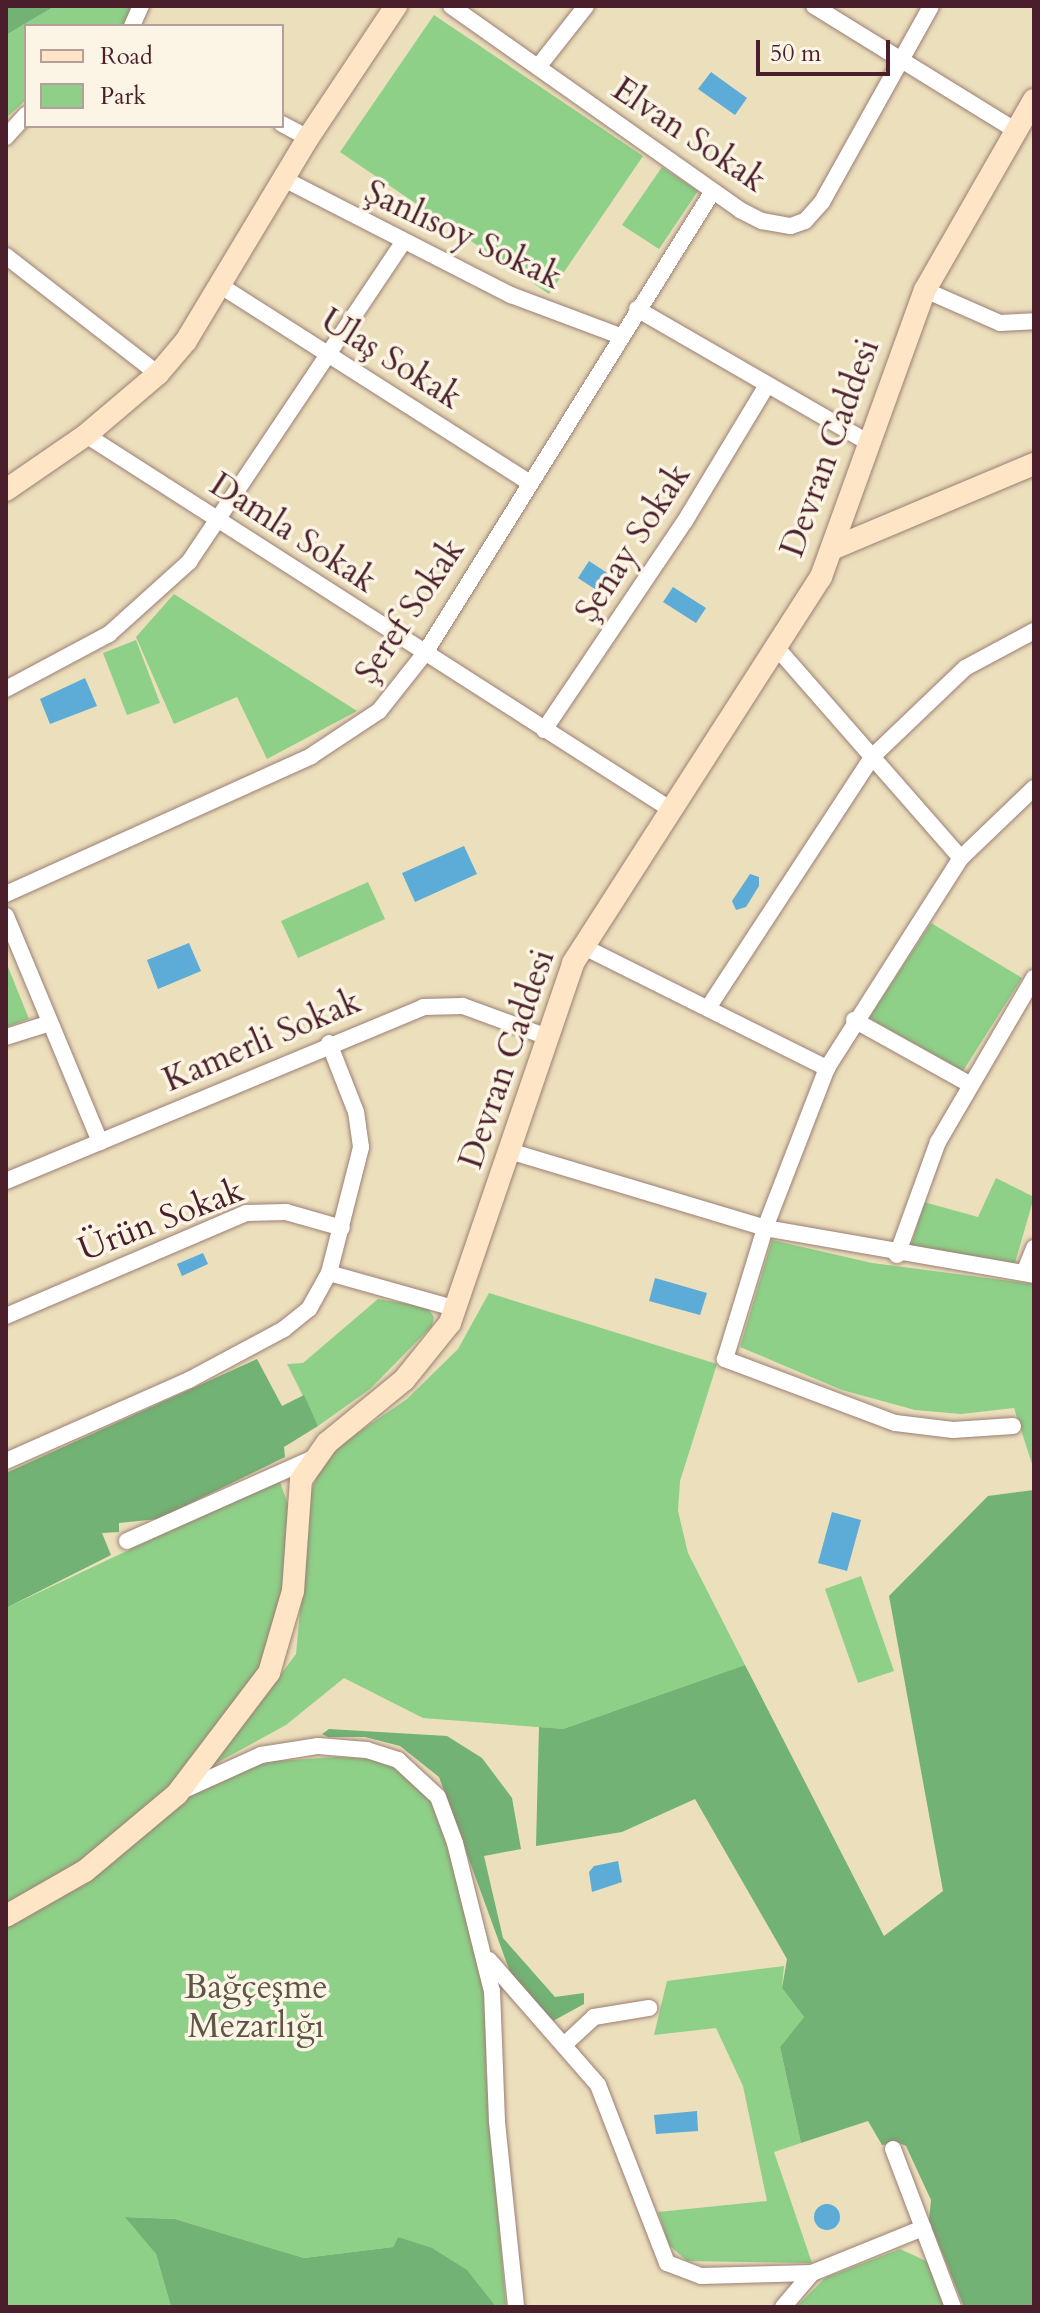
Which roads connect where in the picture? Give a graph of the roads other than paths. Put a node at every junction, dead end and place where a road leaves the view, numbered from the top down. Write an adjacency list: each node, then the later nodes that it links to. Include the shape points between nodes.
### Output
1 (396, 6): 13 (main road)
2 (451, 6): 7 (street, Elvan Sokak)
3 (586, 6): 7 (street)
4 (814, 6): 6 (street)
5 (931, 6): 6 (street, Elvan Sokak)
6 (899, 61): 11 (street); 15 (street, Elvan Sokak, via 822,202 805,221 791,226 762,221)
7 (538, 67): 15 (street, Elvan Sokak)
8 (1034, 100): 11 (main road, Devran Caddesi)
9 (24, 117): 12 (street)
10 (284, 125): 13 (street)
11 (1016, 131): 19 (main road, Devran Caddesi)
12 (6, 137)
13 (308, 138): 14 (main road)
14 (284, 179): 16 (street, Şanlısoy Sokak); 18 (main road)
15 (713, 191): 20 (street, Şeref Sokak)
16 (402, 244): 22 (street, Şanlısoy Sokak, via 511,295); 23 (street)
17 (6, 256): 24 (street)
18 (221, 286): 23 (street, Ulaş Sokak); 24 (main road)
19 (925, 290): 21 (street, via 1000,323); 27 (main road, Devran Caddesi)
20 (637, 309): 22 (street, Şeref Sokak); 25 (street)
21 (1034, 321)
22 (620, 336): 29 (street, Şeref Sokak)
23 (328, 355): 29 (street, Ulaş Sokak); 31 (street)
24 (158, 374): 26 (main road)
25 (767, 385): 27 (street); 37 (street, Şenay Sokak, via 685,521)
26 (86, 435): 30 (main road); 31 (street, Damla Sokak)
27 (869, 443): 32 (main road, Devran Caddesi)
28 (1034, 464): 32 (main road)
29 (529, 482): 35 (street, Şeref Sokak)
30 (6, 490)
31 (217, 520): 35 (street, Damla Sokak); 36 (street, via 189,562 141,609 89,647)
32 (834, 548): 34 (main road, Devran Caddesi)
33 (1034, 631): 38 (street, via 965,668)
34 (777, 648): 38 (street); 40 (main road, Devran Caddesi)
35 (425, 653): 37 (street, Damla Sokak); 42 (street, Şeref Sokak, via 379,711 337,743)
36 (6, 689)
37 (544, 730): 40 (street, Damla Sokak)
38 (873, 756): 41 (street); 47 (street)
39 (1034, 788): 41 (street)
40 (670, 809): 44 (main road, Devran Caddesi)
41 (961, 858): 48 (street)
42 (6, 894)
43 (6, 916): 49 (street)
44 (582, 946): 47 (street); 50 (main road, Devran Caddesi)
45 (1034, 978): 46 (street)
46 (1028, 999): 54 (street)
47 (708, 1008): 53 (street)
48 (854, 1020): 53 (street); 54 (street)
49 (50, 1023): 51 (street); 55 (street)
50 (545, 1036): 52 (street, Kamerli Sokak, via 451,1003 423,1007); 56 (main road, Devran Caddesi)
51 (6, 1037)
52 (329, 1043): 55 (street, Kamerli Sokak); 58 (street, via 361,1131 359,1163)
53 (827, 1068): 59 (street)
54 (969, 1084): 61 (street, via 926,1170)
55 (100, 1142): 57 (street, Kamerli Sokak)
56 (509, 1151): 59 (street); 64 (main road, Devran Caddesi)
57 (6, 1181)
58 (342, 1228): 62 (street); 65 (street, Ürün Sokak, via 286,1212 246,1213)
59 (765, 1228): 61 (street); 66 (street, via 725,1359 895,1423 953,1430)
60 (1034, 1248): 63 (street)
61 (897, 1255): 63 (street)
62 (329, 1273): 64 (street); 68 (street, via 309,1309 284,1329 189,1380)
63 (1029, 1274)
64 (457, 1309): 67 (main road, Devran Caddesi, via 422,1362)
65 (6, 1316)
66 (1013, 1426)
67 (313, 1458): 69 (street); 70 (main road, Devran Caddesi, via 298,1494 297,1558 280,1648 250,1702)
68 (6, 1461)
69 (127, 1541)
70 (177, 1794): 71 (main road, Devran Caddesi, via 85,1871); 72 (street, via 232,1765 287,1749 348,1748 398,1760 428,1784 444,1809)
71 (6, 1916)
72 (485, 1956): 74 (street); 78 (street)
73 (649, 2008): 74 (street, via 594,2017)
74 (564, 2045): 77 (street, via 606,2101 667,2263 701,2276)
75 (893, 2149): 76 (street)
76 (923, 2228): 77 (street); 80 (street)
77 (812, 2273): 79 (street)
78 (516, 2307)
79 (783, 2307)
80 (953, 2307)

